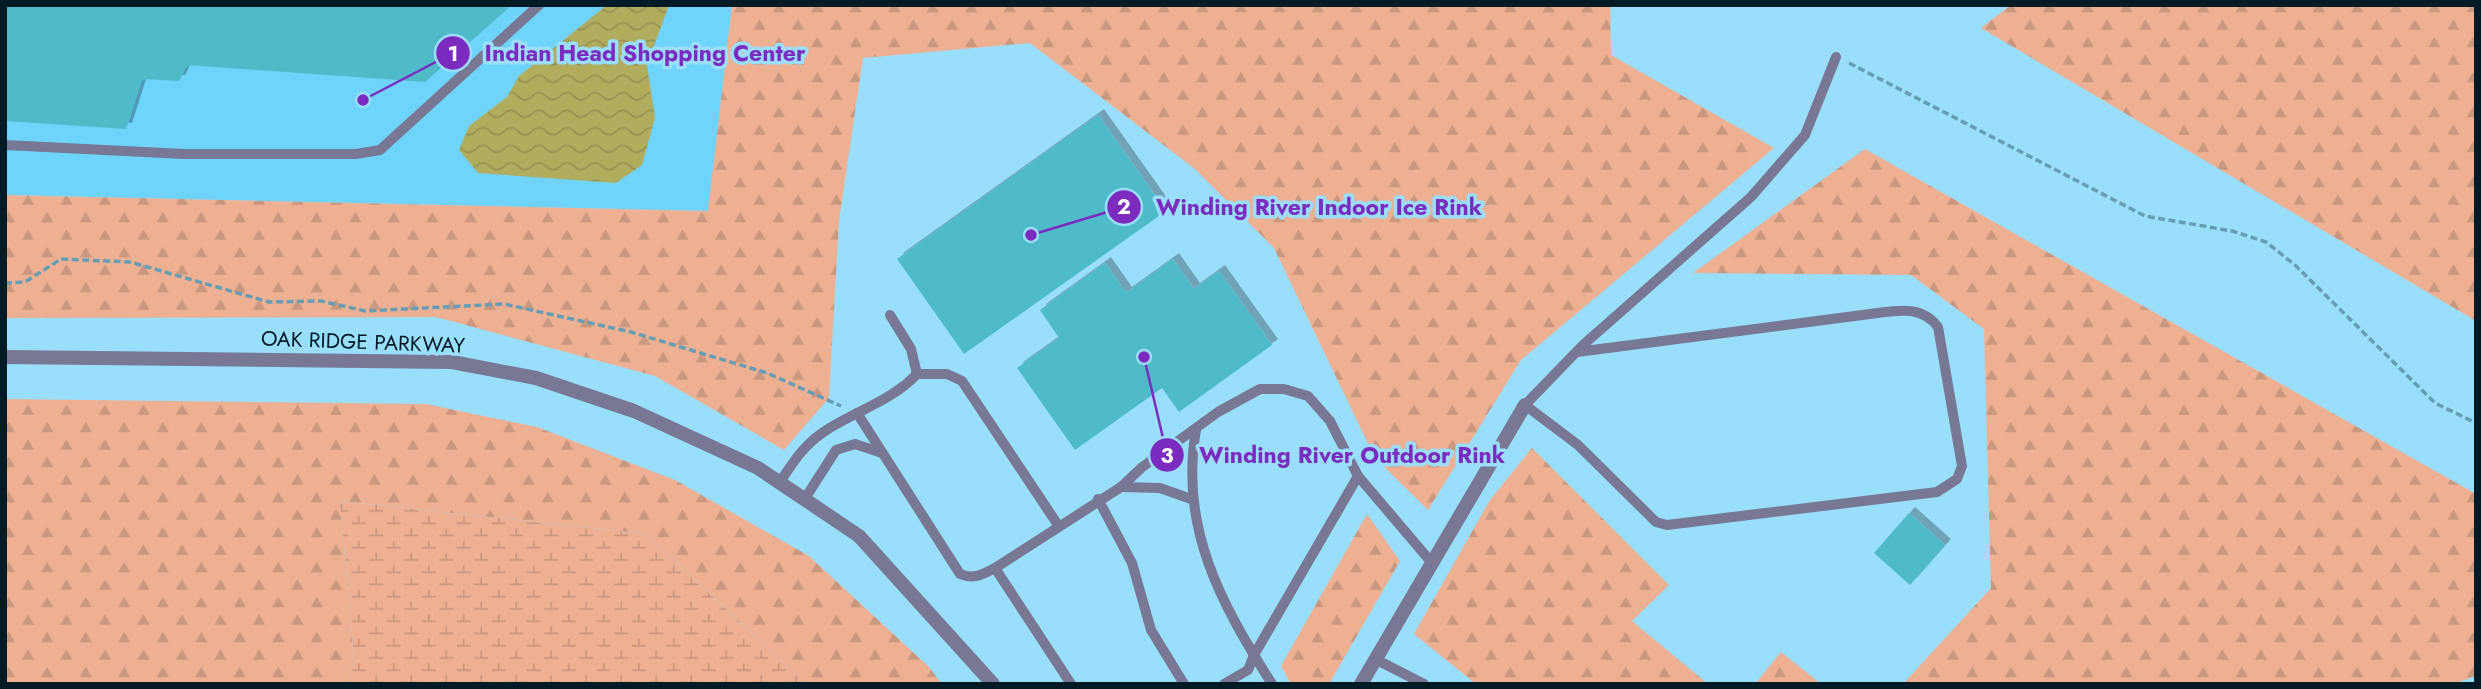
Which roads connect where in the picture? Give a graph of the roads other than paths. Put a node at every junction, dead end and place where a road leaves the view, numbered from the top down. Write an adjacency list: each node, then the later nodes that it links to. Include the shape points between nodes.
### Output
1 (539, 5): 3 (lane, via 380,150 356,154 184,154)
2 (1836, 57): 5 (lane, via 1805,135 1751,197)
3 (5, 145)
4 (890, 315): 7 (lane, via 911,349)
5 (1577, 352): 8 (lane); 8 (lane, via 1911,310 1925,314 1938,327 1962,466 1957,479 1937,492 1667,525 1656,522 1578,445)
6 (5, 357): 13 (street, OAK RIDGE PARKWAY, via 452,362 536,378 634,411 758,468)
7 (917, 374): 9 (lane, via 903,389); 18 (lane, via 947,374 962,381)
8 (1525, 405): 19 (street)
9 (857, 413): 11 (lane); 13 (lane, via 806,446)
10 (1196, 430): 12 (lane, via 1260,389 1284,389 1308,396 1330,421); 14 (lane); 16 (lane, via 1190,464)
11 (882, 453): 17 (lane, via 855,444 836,450); 20 (lane, via 960,574 979,576)
12 (1358, 476): 19 (lane); 21 (lane)
13 (779, 483): 17 (street, OAK RIDGE PARKWAY)
14 (1121, 487): 15 (lane); 16 (lane, via 1160,488)
15 (1098, 499): 18 (lane); 25 (lane, via 1132,563 1151,630)
16 (1191, 499): 21 (lane, via 1207,563)
17 (804, 500): 23 (street, OAK RIDGE PARKWAY, via 859,536)
18 (1058, 525): 20 (lane)
19 (1432, 563): 22 (street)
20 (995, 568): 24 (lane)
21 (1254, 655): 26 (lane, via 1248,670); 27 (lane)
22 (1376, 659): 28 (street); 29 (lane)
23 (993, 684)
24 (1071, 684)
25 (1184, 684)
26 (1224, 684)
27 (1272, 684)
28 (1361, 684)
29 (1424, 684)

